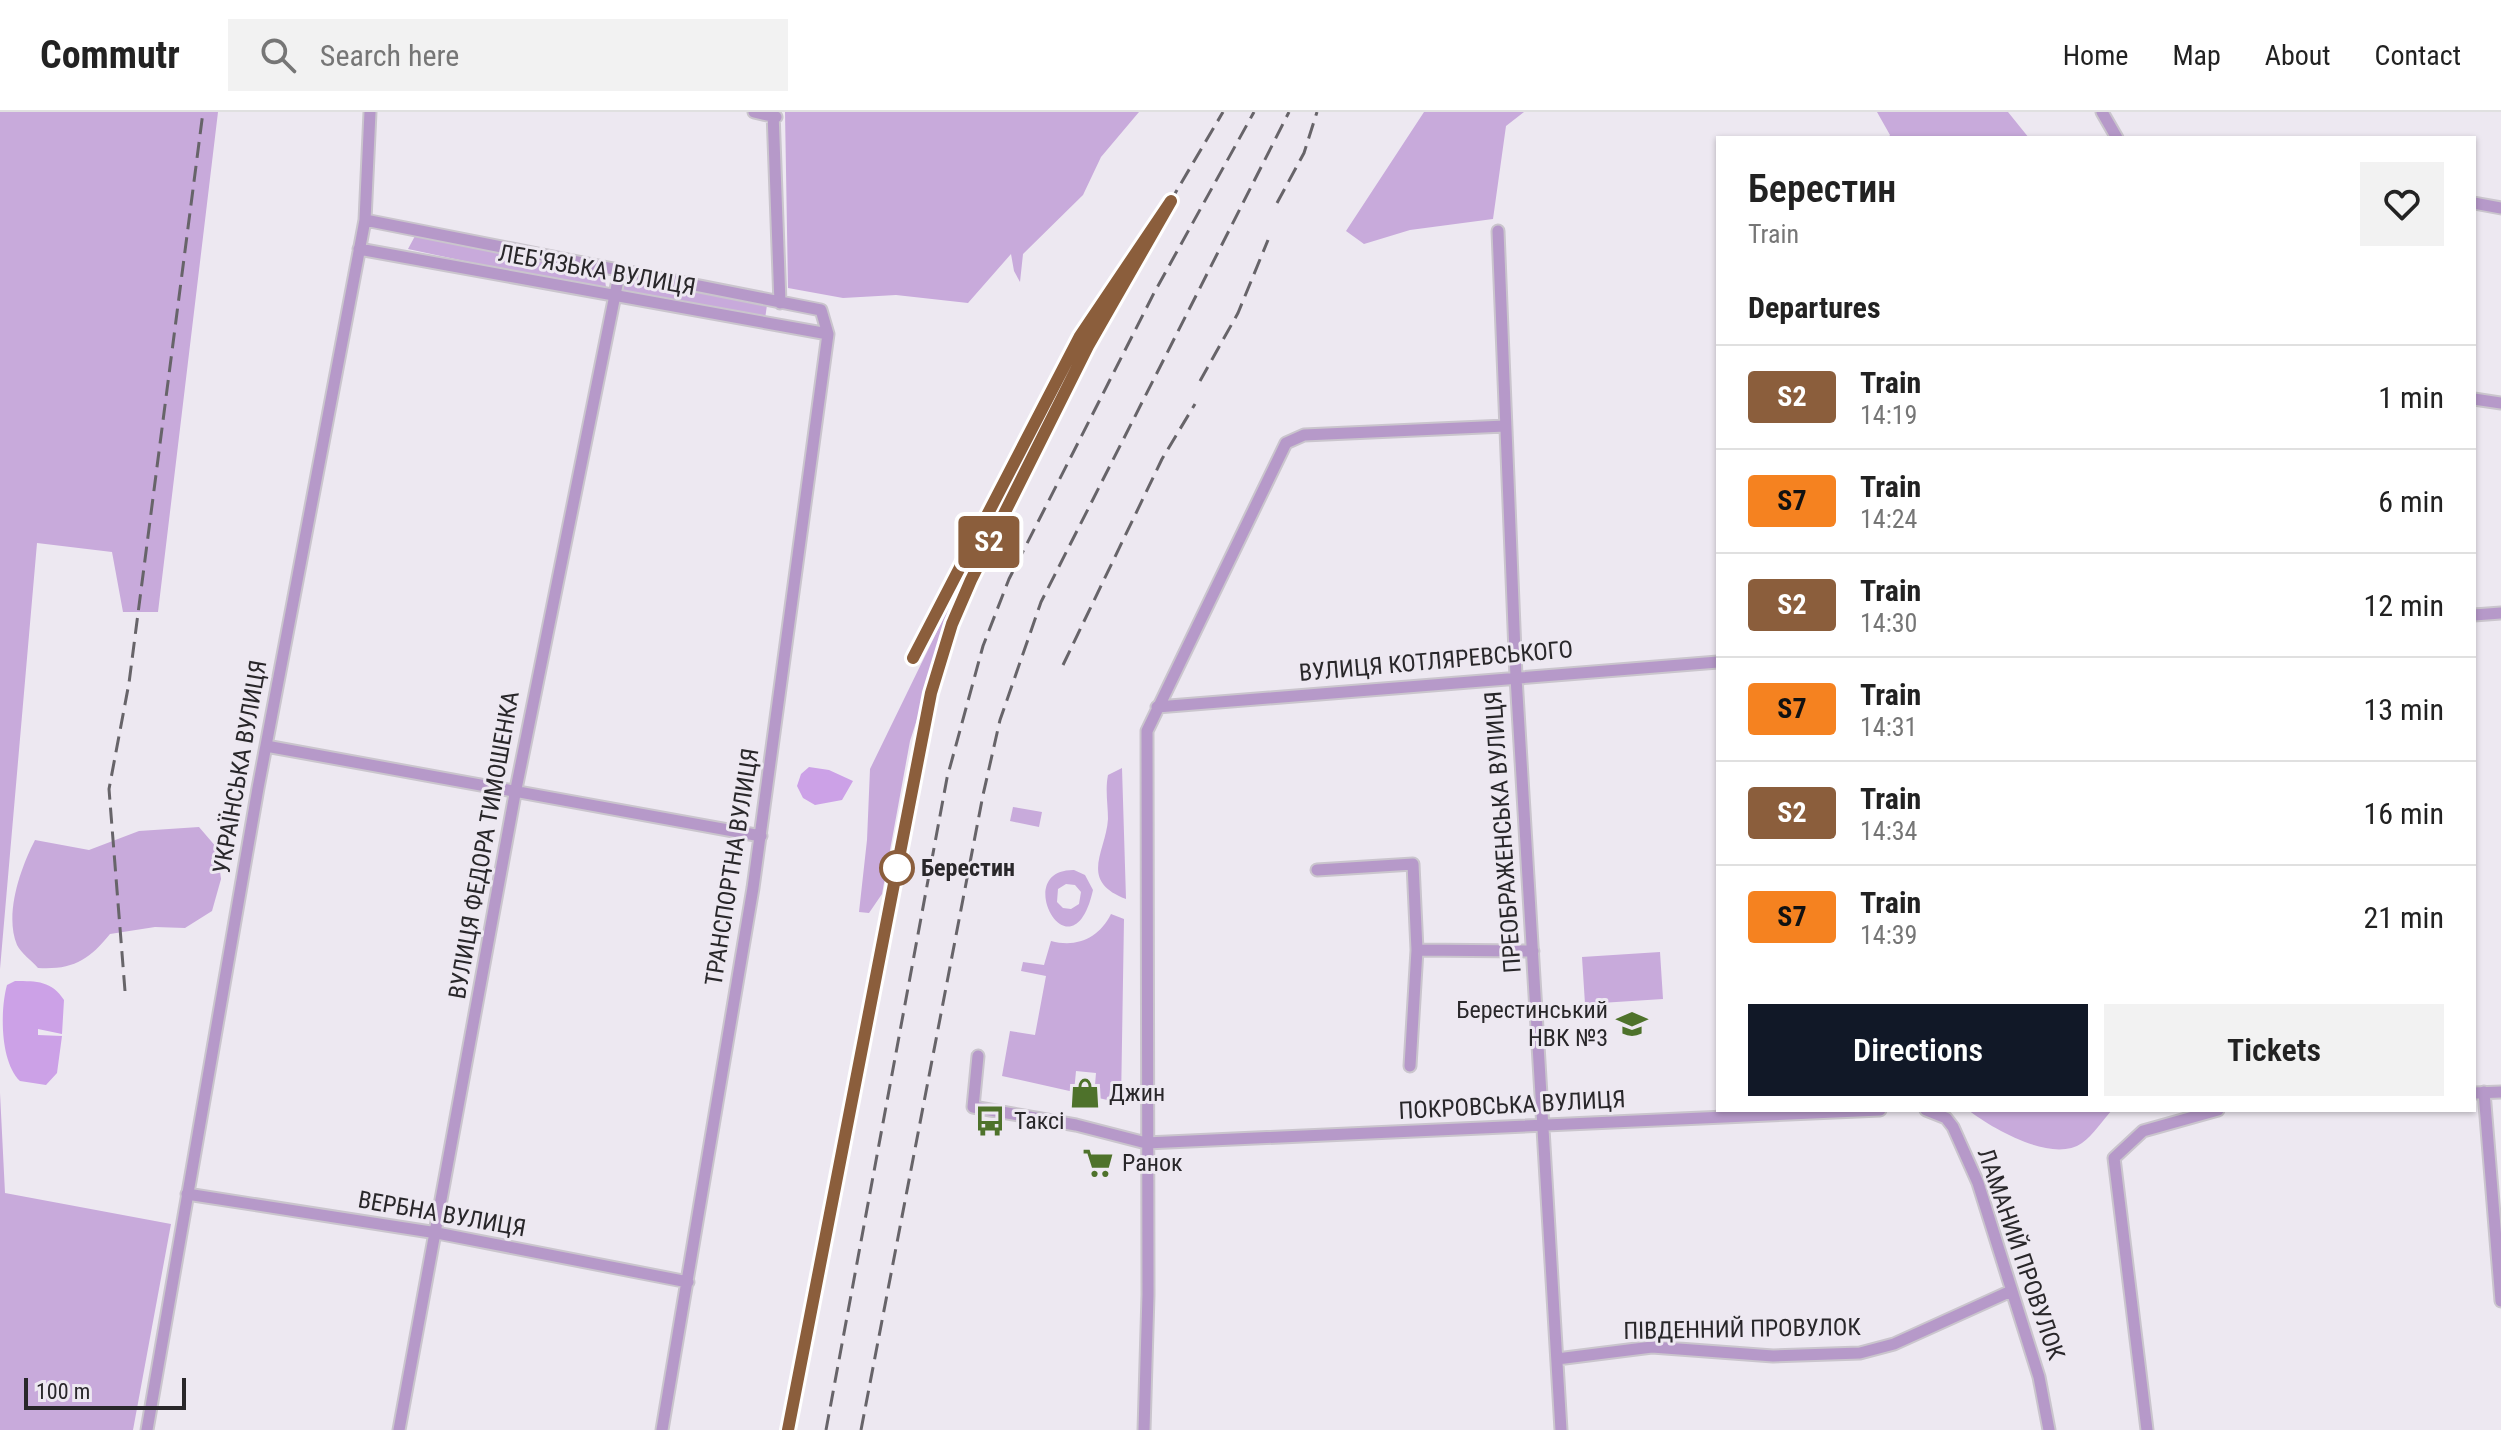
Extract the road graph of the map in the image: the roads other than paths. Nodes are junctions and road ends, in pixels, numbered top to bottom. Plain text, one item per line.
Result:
1 (370, 112) edge
2 (754, 112) edge
3 (2102, 112) edge
4 (774, 115) edge
5 (2116, 136) edge
6 (2476, 203) edge
7 (2501, 208) edge
8 (365, 220) junction
9 (1498, 231) dead end
10 (359, 249) junction
11 (620, 270) junction
12 (615, 297) junction
13 (780, 303) junction
14 (821, 310) joint
15 (828, 334) junction
16 (2476, 399) edge
17 (2501, 403) edge
18 (1505, 426) junction
19 (2501, 613) edge
20 (2476, 615) edge
21 (1716, 662) edge
22 (1516, 677) junction
23 (1157, 707) junction
24 (266, 746) junction
25 (515, 794) junction
26 (761, 836) junction
27 (1317, 870) dead end
28 (1417, 950) junction
29 (1533, 951) junction
30 (978, 1056) dead end
31 (1410, 1066) dead end
32 (2479, 1092) edge
33 (2501, 1092) edge
34 (1838, 1112) edge
35 (1932, 1112) edge
36 (2211, 1112) edge
37 (1544, 1126) junction
38 (1146, 1143) junction
39 (187, 1194) junction
40 (437, 1233) junction
41 (688, 1282) junction
42 (2011, 1291) junction
43 (2501, 1301) edge
44 (1557, 1359) junction
45 (147, 1430) edge
46 (399, 1430) edge
47 (662, 1430) edge
48 (1144, 1430) edge
49 (1561, 1430) edge
50 (2049, 1430) edge
51 (2147, 1430) edge

1 - 8 street, УКРАЇНСЬКА ВУЛИЦЯ
2 - 4 street
3 - 5 street
4 - 13 street
6 - 7 street
8 - 10 street, УКРАЇНСЬКА ВУЛИЦЯ
8 - 11 street, ЛЕБ'ЯЗЬКА ВУЛИЦЯ
9 - 18 street, ПРЕОБРАЖЕНСЬКА ВУЛИЦЯ
10 - 12 street, ЛЕБ'ЯЗЬКА ВУЛИЦЯ
10 - 24 street, УКРАЇНСЬКА ВУЛИЦЯ
11 - 12 street, ВУЛИЦЯ ФЕДОРА ТИМОШЕНКА
11 - 13 street, ЛЕБ'ЯЗЬКА ВУЛИЦЯ
12 - 15 street, ЛЕБ'ЯЗЬКА ВУЛИЦЯ
12 - 25 street, ВУЛИЦЯ ФЕДОРА ТИМОШЕНКА
13 - 14 street, ЛЕБ'ЯЗЬКА ВУЛИЦЯ
14 - 15 street, ТРАНСПОРТНА ВУЛИЦЯ
15 - 26 street, ТРАНСПОРТНА ВУЛИЦЯ
16 - 17 street
18 - 22 street, ПРЕОБРАЖЕНСЬКА ВУЛИЦЯ
18 - 23 street
19 - 20 street
21 - 22 street, ВУЛИЦЯ КОТЛЯРЕВСЬКОГО
22 - 23 street, ВУЛИЦЯ КОТЛЯРЕВСЬКОГО
22 - 29 street, ПРЕОБРАЖЕНСЬКА ВУЛИЦЯ
23 - 38 street
24 - 25 street
24 - 39 street, УКРАЇНСЬКА ВУЛИЦЯ
25 - 26 street
25 - 40 street, ВУЛИЦЯ ФЕДОРА ТИМОШЕНКА
26 - 41 street, ТРАНСПОРТНА ВУЛИЦЯ
27 - 28 street
28 - 29 street
28 - 31 street
29 - 37 street, ПРЕОБРАЖЕНСЬКА ВУЛИЦЯ
30 - 38 street, ПОКРОВСЬКА ВУЛИЦЯ
32 - 33 street
32 - 43 street
34 - 37 street, ПОКРОВСЬКА ВУЛИЦЯ
35 - 42 street, ЛАМАНИЙ ПРОВУЛОК
36 - 51 street
37 - 38 street, ПОКРОВСЬКА ВУЛИЦЯ
37 - 44 street, ПРЕОБРАЖЕНСЬКА ВУЛИЦЯ
38 - 48 street
39 - 40 street, ВЕРБНА ВУЛИЦЯ
39 - 45 street, УКРАЇНСЬКА ВУЛИЦЯ
40 - 41 street, ВЕРБНА ВУЛИЦЯ
40 - 46 street, ВУЛИЦЯ ФЕДОРА ТИМОШЕНКА
41 - 47 street, ТРАНСПОРТНА ВУЛИЦЯ
42 - 44 street, ПІВДЕННИЙ ПРОВУЛОК
42 - 50 street, ЛАМАНИЙ ПРОВУЛОК
44 - 49 street, ПРЕОБРАЖЕНСЬКА ВУЛИЦЯ

